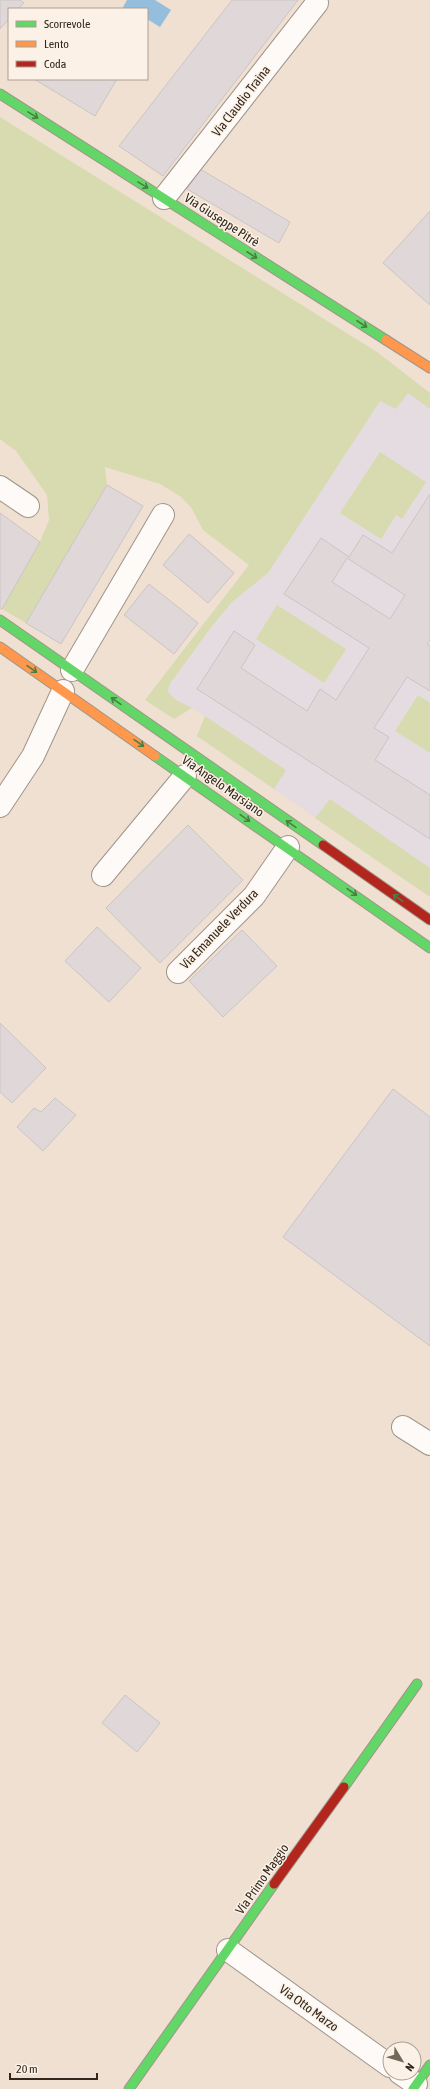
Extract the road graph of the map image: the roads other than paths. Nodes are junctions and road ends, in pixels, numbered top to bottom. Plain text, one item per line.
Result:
1 (317, 2) dead end
2 (0, 94) edge
3 (164, 198) junction
4 (430, 368) edge
5 (0, 487) edge
6 (28, 506) dead end
7 (163, 515) dead end
8 (0, 620) edge
9 (0, 647) edge
10 (72, 670) junction
11 (64, 691) junction
12 (185, 776) junction
13 (0, 806) edge
14 (288, 847) junction
15 (103, 875) dead end
16 (430, 920) edge
17 (430, 948) edge
18 (178, 972) dead end
19 (403, 1426) dead end
20 (430, 1444) edge
21 (417, 1684) dead end
22 (228, 1950) junction
23 (382, 2060) edge
24 (430, 2066) edge
25 (410, 2082) edge
26 (129, 2089) edge

1 - 3 street, Via Claudio Traina
2 -> 3 street, Via Giuseppe Pitrè
3 -> 4 street, Via Giuseppe Pitrè
5 - 6 street
7 - 10 street
8 - 10 street, Via Angelo Marsiano
9 -> 11 street, Via Angelo Marsiano
16 -> 10 street, Via Angelo Marsiano
11 -> 12 street, Via Angelo Marsiano
11 - 13 street
12 -> 14 street, Via Angelo Marsiano
12 - 15 street
14 -> 17 street, Via Angelo Marsiano
14 - 18 street, Via Emanuele Verdura
19 - 20 street
21 - 22 street, Via Primo Maggio
22 - 23 street, Via Otto Marzo
22 - 26 street, Via Primo Maggio
24 - 25 street

